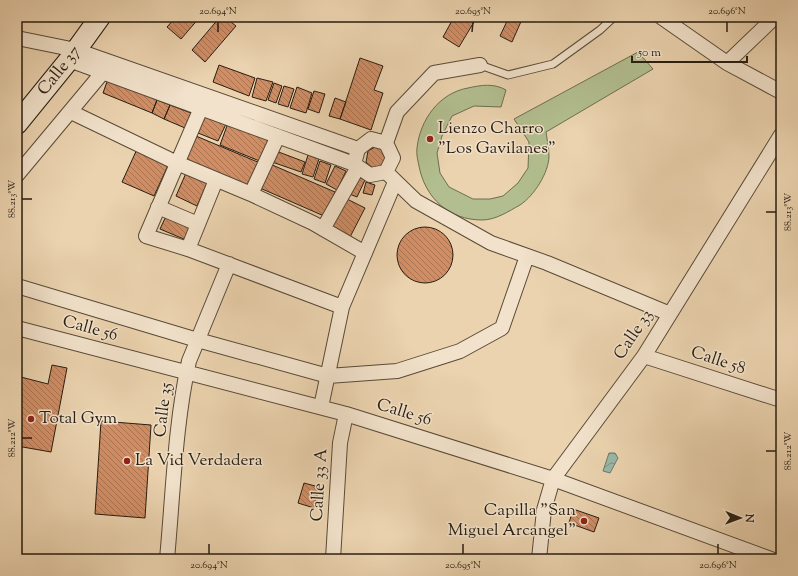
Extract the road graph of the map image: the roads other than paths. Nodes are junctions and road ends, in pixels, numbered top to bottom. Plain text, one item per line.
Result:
1 (100, 17) edge
2 (614, 17) edge
3 (661, 17) edge
4 (774, 17) edge
5 (17, 38) edge
6 (73, 55) junction
7 (727, 63) junction
8 (480, 65) joint
9 (103, 72) junction
10 (781, 92) edge
11 (201, 108) junction
12 (71, 112) junction
13 (17, 124) edge
14 (278, 136) junction
15 (781, 136) edge
16 (386, 143) junction
17 (358, 149) junction
18 (177, 164) junction
19 (356, 165) junction
20 (17, 175) edge
21 (390, 177) junction
22 (216, 180) junction
23 (251, 194) junction
24 (158, 207) junction
25 (198, 224) junction
26 (323, 229) junction
27 (188, 249) junction
28 (365, 253) junction
29 (528, 256) junction
30 (228, 264) junction
31 (17, 286) edge
32 (342, 307) junction
33 (670, 314) junction
34 (17, 328) edge
35 (198, 340) junction
36 (644, 356) junction
37 (188, 367) junction
38 (328, 376) junction
39 (781, 400) edge
40 (321, 407) junction
41 (346, 414) junction
42 (553, 479) junction
43 (167, 559) edge
44 (333, 559) edge
45 (539, 559) edge
46 (771, 559) edge

1 - 6 street, Calle 37
2 - 8 lane
3 - 7 street
4 - 7 street
5 - 6 street
6 - 9 street
6 - 13 street, Calle 37
6 - 17 street
7 - 10 street
8 - 16 street
9 - 11 street
9 - 12 street
11 - 14 street
11 - 18 street
12 - 18 street
12 - 20 street
14 - 19 street
14 - 23 street
15 - 33 street, Calle 33
16 - 17 street
16 - 21 street
17 - 19 street
18 - 22 street
18 - 24 street
19 - 21 street
19 - 26 street
21 - 28 street
21 - 29 street
22 - 23 street
22 - 25 street
23 - 26 street
24 - 25 street
24 - 27 street
25 - 27 street
26 - 28 street
27 - 30 street
28 - 32 street
29 - 33 street
29 - 38 street
30 - 32 street
30 - 35 street, Calle 35
31 - 35 street
32 - 38 street
33 - 36 street, Calle 33
34 - 37 street, Calle 56
35 - 37 street, Calle 35
35 - 38 street
36 - 39 street, Calle 58
36 - 42 street, Calle 33
37 - 40 street, Calle 56
37 - 43 street, Calle 35
38 - 40 street
40 - 41 street, Calle 56
41 - 42 street, Calle 56
41 - 44 street, Calle 33 A
42 - 45 street, Calle 33
42 - 46 street, Calle 56

